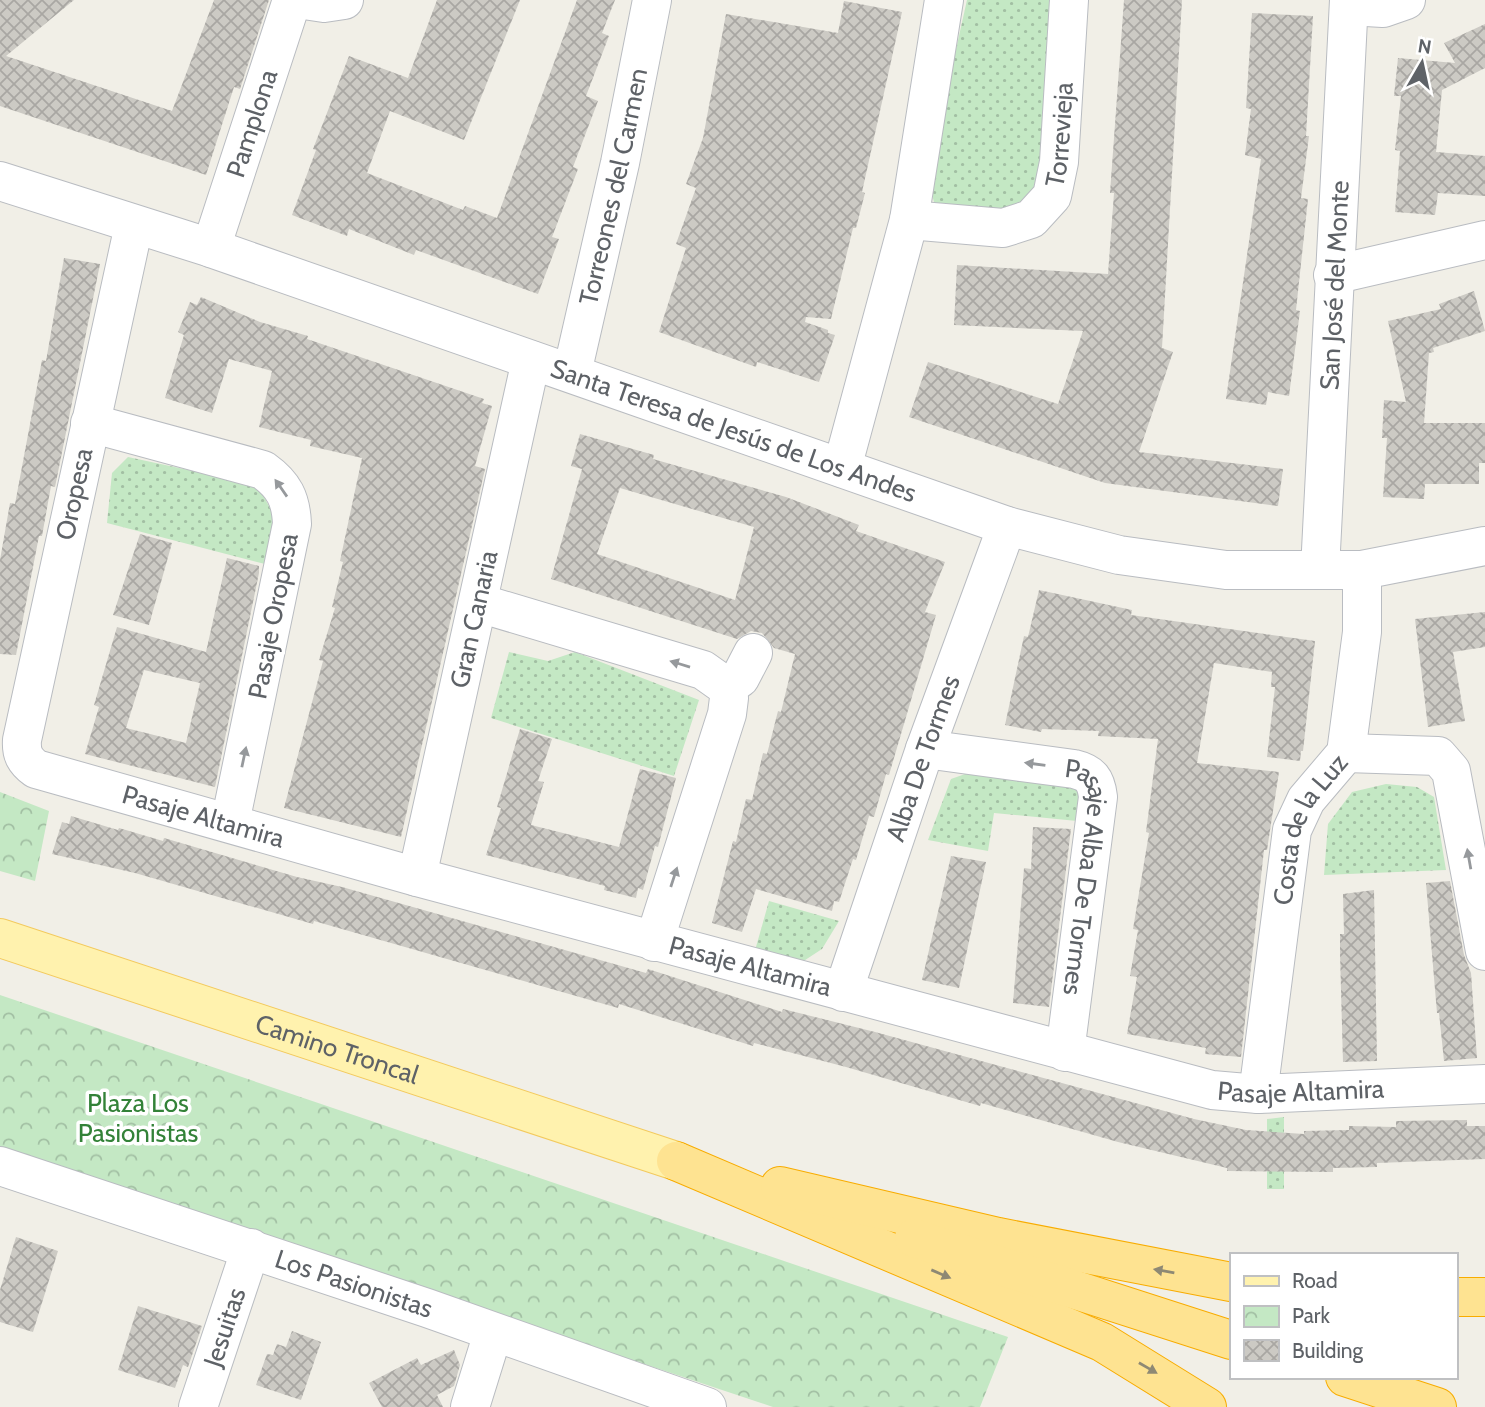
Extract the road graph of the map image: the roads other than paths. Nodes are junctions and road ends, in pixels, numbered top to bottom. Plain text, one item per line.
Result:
1 (292, 0) edge
2 (303, 0) edge
3 (344, 0) edge
4 (652, 0) edge
5 (944, 0) edge
6 (1069, 0) edge
7 (1406, 0) edge
8 (1349, 3) edge
9 (0, 181) edge
10 (909, 220) junction
11 (134, 225) junction
12 (1485, 240) edge
13 (211, 248) junction
14 (1333, 275) junction
15 (531, 360) junction
16 (572, 373) junction
17 (90, 423) junction
18 (842, 468) junction
19 (1007, 526) junction
20 (1485, 546) edge
21 (1320, 570) junction
22 (1362, 570) junction
23 (479, 603) junction
24 (753, 653) dead end
25 (727, 687) junction
26 (925, 749) junction
27 (1346, 753) junction
28 (27, 762) joint
29 (230, 824) junction
30 (417, 877) junction
31 (0, 937) edge
32 (654, 942) junction
33 (1485, 951) edge
34 (843, 992) junction
35 (1065, 1052) junction
36 (1485, 1084) edge
37 (1258, 1094) junction
38 (676, 1161) junction
39 (0, 1166) edge
40 (251, 1248) junction
41 (1230, 1282) edge
42 (1457, 1297) edge
43 (1485, 1297) edge
44 (493, 1333) junction
45 (1230, 1340) edge
46 (1351, 1379) edge
47 (198, 1407) edge
48 (470, 1407) edge
49 (707, 1407) edge
50 (1208, 1407) edge
51 (1437, 1407) edge

1 - 13 street, Pamplona
2 - 3 street
4 - 16 street, Torreones del Carmen
5 - 10 street
6 - 10 street, Torrevieja
7 - 8 street
8 - 14 street, San José del Monte
9 - 11 street, Santa Teresa de Jesús de Los Andes
10 - 18 street
11 - 13 street, Santa Teresa de Jesús de Los Andes
11 - 17 street, Oropesa
12 - 14 street
13 - 15 street, Santa Teresa de Jesús de Los Andes
14 - 21 street, San José del Monte
15 - 16 street, Santa Teresa de Jesús de Los Andes
15 - 23 street, Gran Canaria
16 - 18 street, Santa Teresa de Jesús de Los Andes
17 - 28 street, Oropesa
29 -> 17 street, Pasaje Oropesa
18 - 19 street, Santa Teresa de Jesús de Los Andes
19 - 21 street, Santa Teresa de Jesús de Los Andes
19 - 26 street, Alba De Tormes
20 - 22 street, Santa Teresa de Jesús de Los Andes
21 - 22 street, Santa Teresa de Jesús de Los Andes
22 - 27 street, Costa de la Luz
25 -> 23 street
23 - 30 street, Gran Canaria
24 - 25 street
32 -> 25 street
26 - 34 street, Alba De Tormes
35 -> 26 street, Pasaje Alba De Tormes
33 -> 27 street
27 - 37 street, Costa de la Luz
28 - 29 street, Pasaje Altamira
29 - 30 street, Pasaje Altamira
30 - 32 street, Pasaje Altamira
31 - 38 main road, Camino Troncal
32 - 34 street, Pasaje Altamira
34 - 35 street, Pasaje Altamira
35 - 37 street, Pasaje Altamira
36 - 37 street, Pasaje Altamira
41 -> 38 highway
38 - 45 highway
38 -> 50 highway
39 - 40 street, Los Pasionistas
40 - 44 street, Los Pasionistas
40 - 47 street, Jesuitas
42 - 43 highway
44 - 48 street
44 - 49 street, Los Pasionistas
46 - 51 highway

